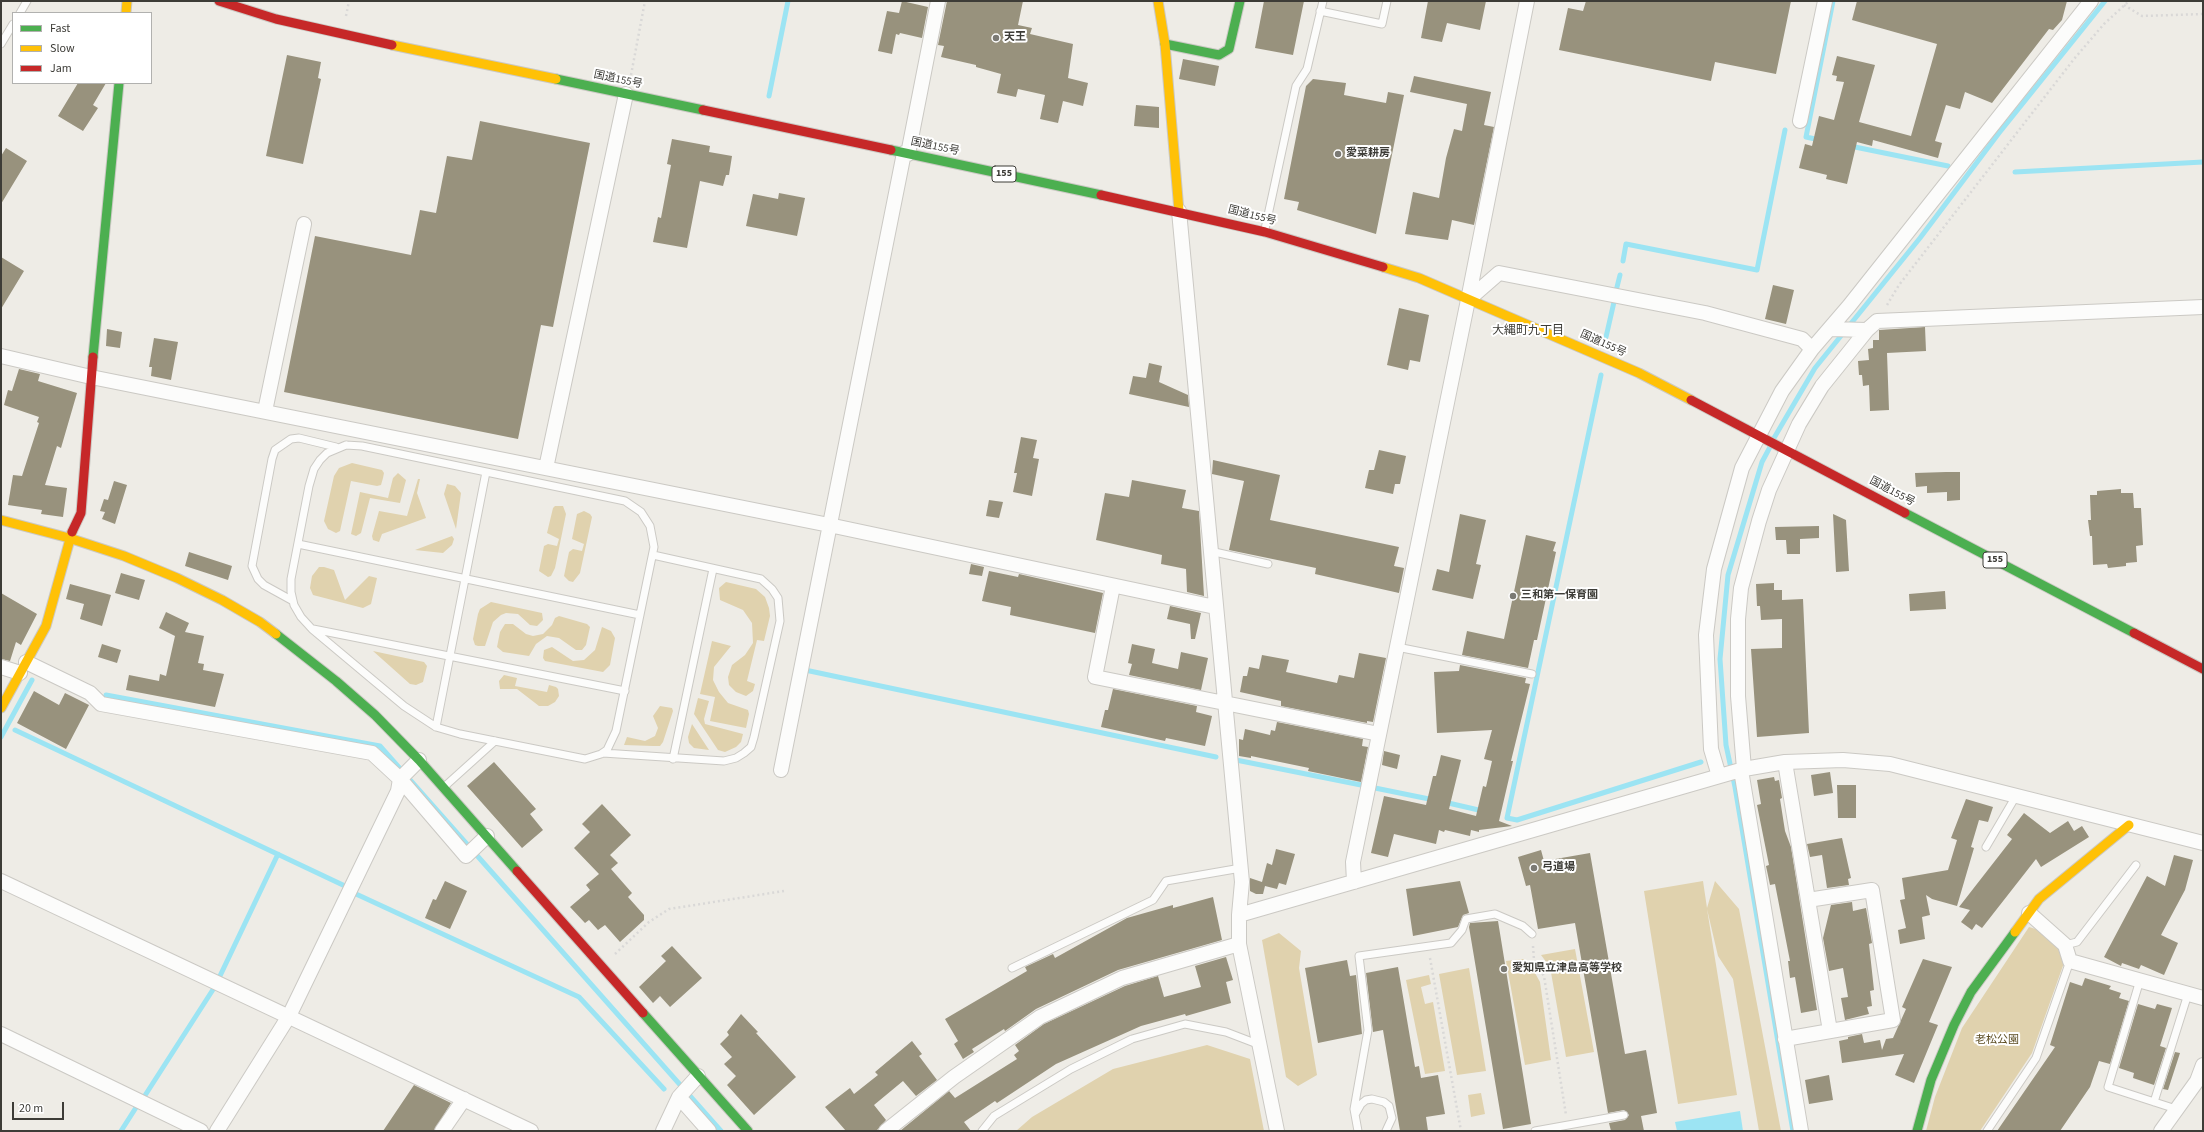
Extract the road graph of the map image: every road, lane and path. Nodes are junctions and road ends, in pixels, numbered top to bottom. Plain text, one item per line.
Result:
1 (27, 1) edge
2 (127, 1) edge
3 (219, 1) edge
4 (645, 1) edge
5 (938, 1) edge
6 (1158, 1) edge
7 (1240, 1) edge
8 (1323, 1) edge
9 (1387, 1) edge
10 (1527, 1) edge
11 (1825, 1) edge
12 (2091, 1) edge
13 (2129, 1) edge
14 (2124, 5) junction
15 (1320, 11) junction
16 (21, 12) edge
17 (126, 12) edge
18 (2203, 14) edge
19 (12, 26) edge
20 (1, 44) edge
21 (1165, 44) junction
22 (119, 84) edge
23 (627, 94) junction
24 (1800, 121) dead end
25 (906, 153) junction
26 (1179, 211) junction
27 (304, 224) dead end
28 (1265, 232) junction
29 (1468, 300) junction
30 (2203, 307) edge
31 (1867, 327) junction
32 (1836, 329) junction
33 (1812, 349) junction
34 (1, 356) edge
35 (91, 377) junction
36 (265, 411) junction
37 (1760, 435) junction
38 (336, 447) junction
39 (1786, 450) junction
40 (546, 468) junction
41 (486, 472) junction
42 (1, 520) edge
43 (830, 525) junction
44 (69, 538) junction
45 (298, 544) junction
46 (1210, 551) junction
47 (653, 555) junction
48 (1268, 564) dead end
49 (713, 568) junction
50 (465, 579) junction
51 (1113, 586) junction
52 (293, 601) junction
53 (1215, 607) junction
54 (640, 615) junction
55 (312, 629) junction
56 (1397, 647) junction
57 (450, 656) junction
58 (1, 667) edge
59 (23, 668) junction
60 (2203, 669) edge
61 (1532, 674) dead end
62 (625, 691) junction
63 (1224, 703) junction
64 (1, 708) edge
65 (436, 727) junction
66 (1379, 734) junction
67 (495, 741) junction
68 (603, 753) junction
69 (673, 759) junction
70 (419, 760) junction
71 (1786, 762) junction
72 (780, 770) dead end
73 (1742, 770) junction
74 (403, 775) junction
75 (1722, 776) junction
76 (444, 788) junction
77 (2016, 796) junction
78 (2128, 825) junction
79 (487, 836) junction
80 (2203, 843) edge
81 (1986, 847) dead end
82 (2136, 865) dead end
83 (1241, 868) junction
84 (1, 881) edge
85 (1354, 882) junction
86 (784, 891) dead end
87 (1808, 900) junction
88 (2029, 913) junction
89 (1239, 915) junction
90 (1532, 934) joint
91 (1239, 944) junction
92 (2065, 945) junction
93 (1427, 946) junction
94 (2070, 961) junction
95 (602, 966) junction
96 (1012, 968) dead end
97 (2140, 980) junction
98 (2188, 994) junction
99 (2203, 998) edge
100 (289, 1016) junction
101 (1830, 1031) junction
102 (1, 1034) edge
103 (1785, 1039) junction
104 (1260, 1045) junction
105 (2203, 1065) edge
106 (687, 1088) junction
107 (464, 1099) junction
108 (2154, 1102) junction
109 (2176, 1110) junction
110 (1624, 1115) dead end
111 (1356, 1121) junction
112 (1567, 1125) junction
113 (201, 1131) edge
114 (217, 1131) edge
115 (442, 1131) edge
116 (531, 1131) edge
117 (662, 1131) edge
118 (709, 1131) edge
119 (748, 1131) edge
120 (886, 1131) edge
121 (982, 1131) edge
122 (1277, 1131) edge
123 (1358, 1131) edge
124 (1362, 1131) edge
125 (1386, 1131) edge
126 (1461, 1131) edge
127 (1535, 1131) edge
128 (1801, 1131) edge
129 (1917, 1131) edge
130 (1987, 1131) edge
131 (2161, 1131) edge

1 - 16 lane
2 - 17 main road
3 - 23 main road, 国道155号 / 155
4 - 23 path
5 - 25 street
6 - 21 main road
7 - 21 main road
8 - 15 lane
9 - 15 lane
10 - 29 street
11 - 24 street
12 - 32 street
13 - 14 path
14 - 18 path
14 - 31 path
15 - 28 lane
19 - 20 lane
21 - 26 main road
22 - 35 main road
23 - 25 main road, 国道155号 / 155
23 - 40 street
25 - 26 main road, 国道155号 / 155
25 - 43 street
26 - 28 main road, 国道155号 / 155
26 - 46 street
27 - 36 street
28 - 29 main road, 国道155号 / 155
29 - 33 street
29 - 37 main road, 国道155号 / 155
29 - 56 street
30 - 31 street
31 - 32 street
31 - 39 street
32 - 33 street
33 - 37 street
34 - 35 street
35 - 36 street
35 - 44 main road
36 - 40 street
37 - 39 main road, 国道155号 / 155
37 - 75 street
38 - 41 lane
38 - 45 lane
38 - 52 lane
39 - 60 main road, 国道155号 / 155
39 - 73 street
40 - 43 street
41 - 47 lane
41 - 50 lane
42 - 44 main road
43 - 51 street
43 - 72 street
44 - 59 main road
44 - 70 main road
45 - 50 lane
45 - 52 lane
46 - 48 lane
46 - 53 street
47 - 49 lane
47 - 54 lane
49 - 69 lane
49 - 69 lane
50 - 54 lane
50 - 57 lane
51 - 53 street
51 - 63 street
52 - 55 lane
53 - 63 street
54 - 62 lane
55 - 57 lane
55 - 65 lane
56 - 61 lane
56 - 66 street
57 - 62 lane
57 - 65 lane
58 - 59 street
59 - 64 main road
59 - 74 street
62 - 68 lane
63 - 66 street
63 - 83 street
65 - 67 lane
66 - 85 street
67 - 68 lane
67 - 76 lane
68 - 69 lane
70 - 74 street
70 - 76 main road
71 - 73 street
71 - 77 street
71 - 87 street
73 - 75 street
73 - 103 street
74 - 79 street
74 - 100 street
75 - 85 street
76 - 79 main road
77 - 78 street
77 - 81 lane
78 - 80 street
78 - 88 main road
79 - 95 main road
82 - 92 lane
83 - 89 street
83 - 96 lane
84 - 100 street
85 - 89 street
86 - 95 path
87 - 101 street
87 - 101 street
88 - 92 street
88 - 129 main road
89 - 91 street
90 - 93 lane
90 - 112 path
91 - 104 street
91 - 120 street
92 - 94 street
93 - 111 lane
93 - 126 path
94 - 97 street
94 - 130 lane
95 - 106 main road
97 - 98 street
97 - 108 lane
98 - 99 street
98 - 108 lane
100 - 107 street
100 - 114 street
101 - 103 street
102 - 113 street
103 - 128 street
104 - 121 lane
104 - 122 street
105 - 109 street
106 - 117 street
106 - 118 street
106 - 119 main road
107 - 115 street
107 - 116 street
108 - 109 lane
109 - 131 street
110 - 112 lane
111 - 123 lane
111 - 124 lane
111 - 125 lane
112 - 127 lane

